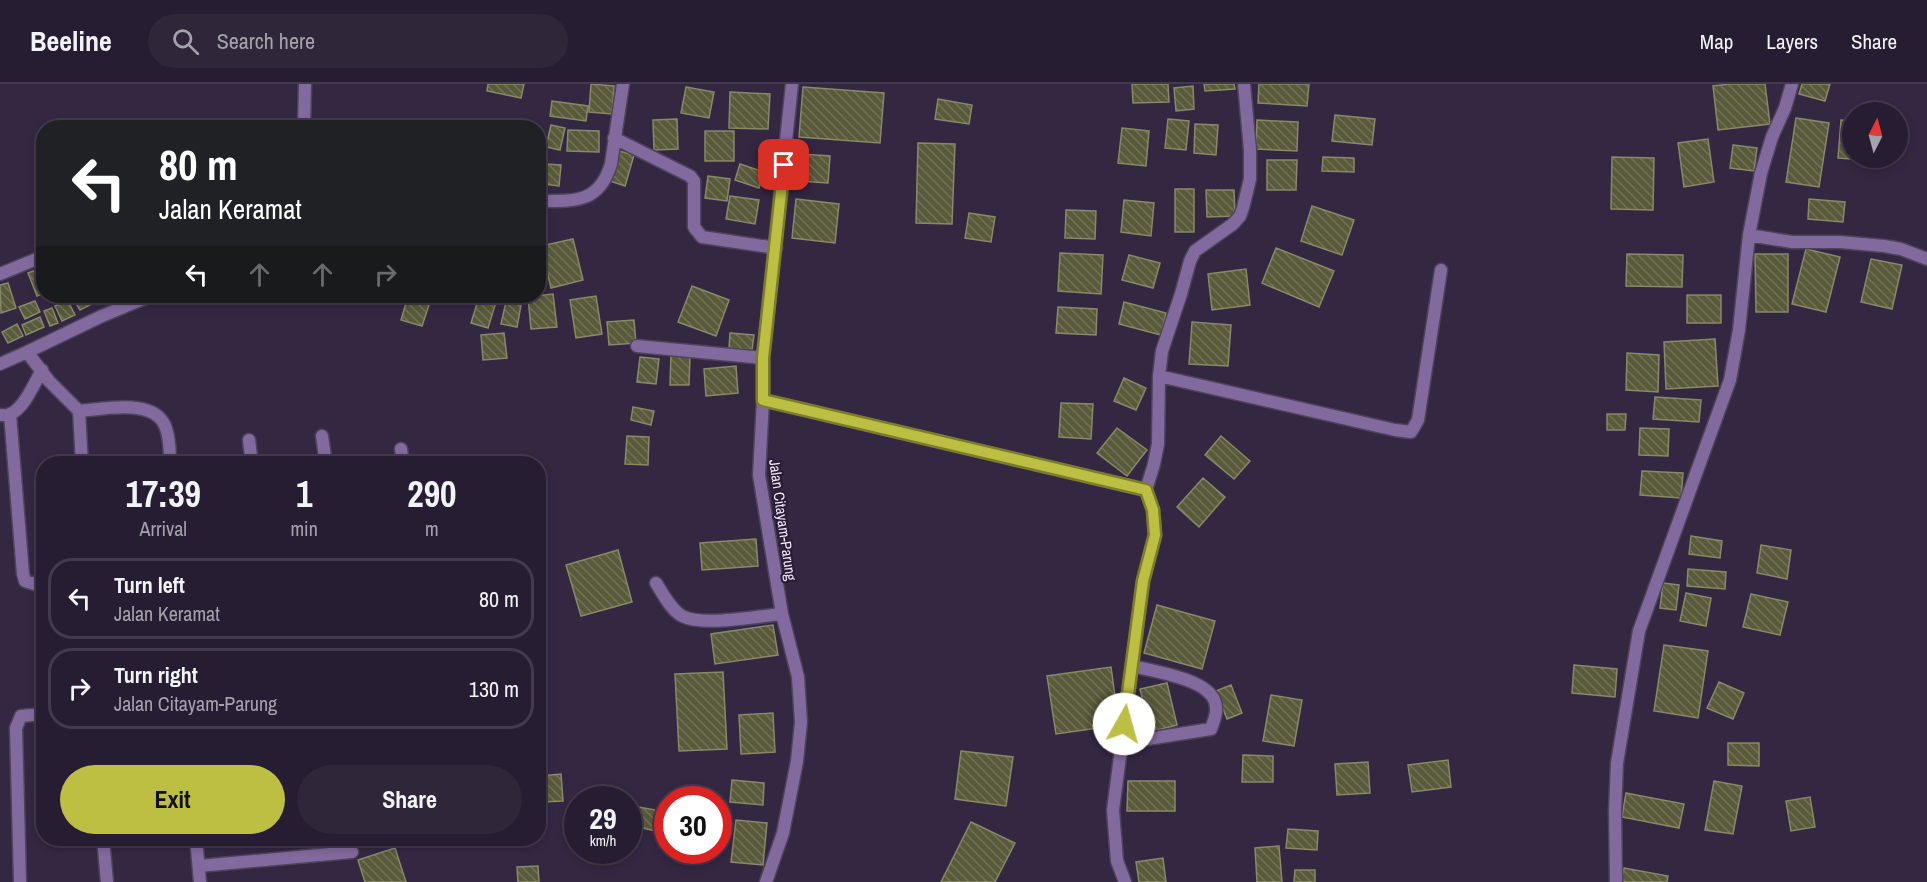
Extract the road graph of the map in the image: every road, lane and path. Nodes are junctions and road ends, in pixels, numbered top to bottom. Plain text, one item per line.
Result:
1 (305, 84) edge
2 (622, 84) edge
3 (792, 84) edge
4 (1244, 84) edge
5 (1792, 84) edge
6 (304, 120) edge
7 (614, 138) junction
8 (546, 201) edge
9 (1749, 235) junction
10 (776, 248) junction
11 (36, 259) edge
12 (1927, 259) edge
13 (1441, 270) dead end
14 (0, 274) edge
15 (133, 303) edge
16 (638, 346) dead end
17 (27, 352) junction
18 (763, 358) junction
19 (0, 364) edge
20 (46, 375) junction
21 (1159, 376) junction
22 (763, 400) junction
23 (79, 411) junction
24 (5, 415) edge
25 (322, 436) dead end
26 (249, 441) dead end
27 (401, 449) dead end
28 (82, 456) edge
29 (170, 456) edge
30 (251, 456) edge
31 (325, 456) edge
32 (402, 456) edge
33 (1146, 490) junction
34 (656, 583) dead end
35 (36, 584) edge
36 (782, 614) junction
37 (1132, 666) junction
38 (36, 715) edge
39 (1122, 743) junction
40 (104, 846) edge
41 (197, 846) edge
42 (352, 852) dead end
43 (199, 866) junction
44 (20, 882) edge
45 (107, 882) edge
46 (200, 882) edge
47 (766, 882) edge
48 (1125, 882) edge
49 (1616, 882) edge

1 - 6 street
2 - 7 street
3 - 10 street, Jalan Citayam-Parung
4 - 21 street
5 - 9 street
7 - 8 street
7 - 10 street
9 - 12 street
9 - 49 street
10 - 18 street, Jalan Citayam-Parung
11 - 14 street
13 - 21 street
15 - 17 street
16 - 18 street
17 - 19 street
17 - 20 street
18 - 22 street, Jalan Citayam-Parung
20 - 23 street
20 - 24 street
21 - 33 street
22 - 33 street
22 - 36 street, Jalan Citayam-Parung
23 - 28 street
23 - 29 street
24 - 35 street
25 - 31 street
26 - 30 street
27 - 32 street
33 - 37 street
34 - 36 street
36 - 47 street, Jalan Citayam-Parung
37 - 39 street
37 - 39 street
38 - 44 street
39 - 48 street
40 - 45 street
41 - 43 street
42 - 43 street
43 - 46 street

